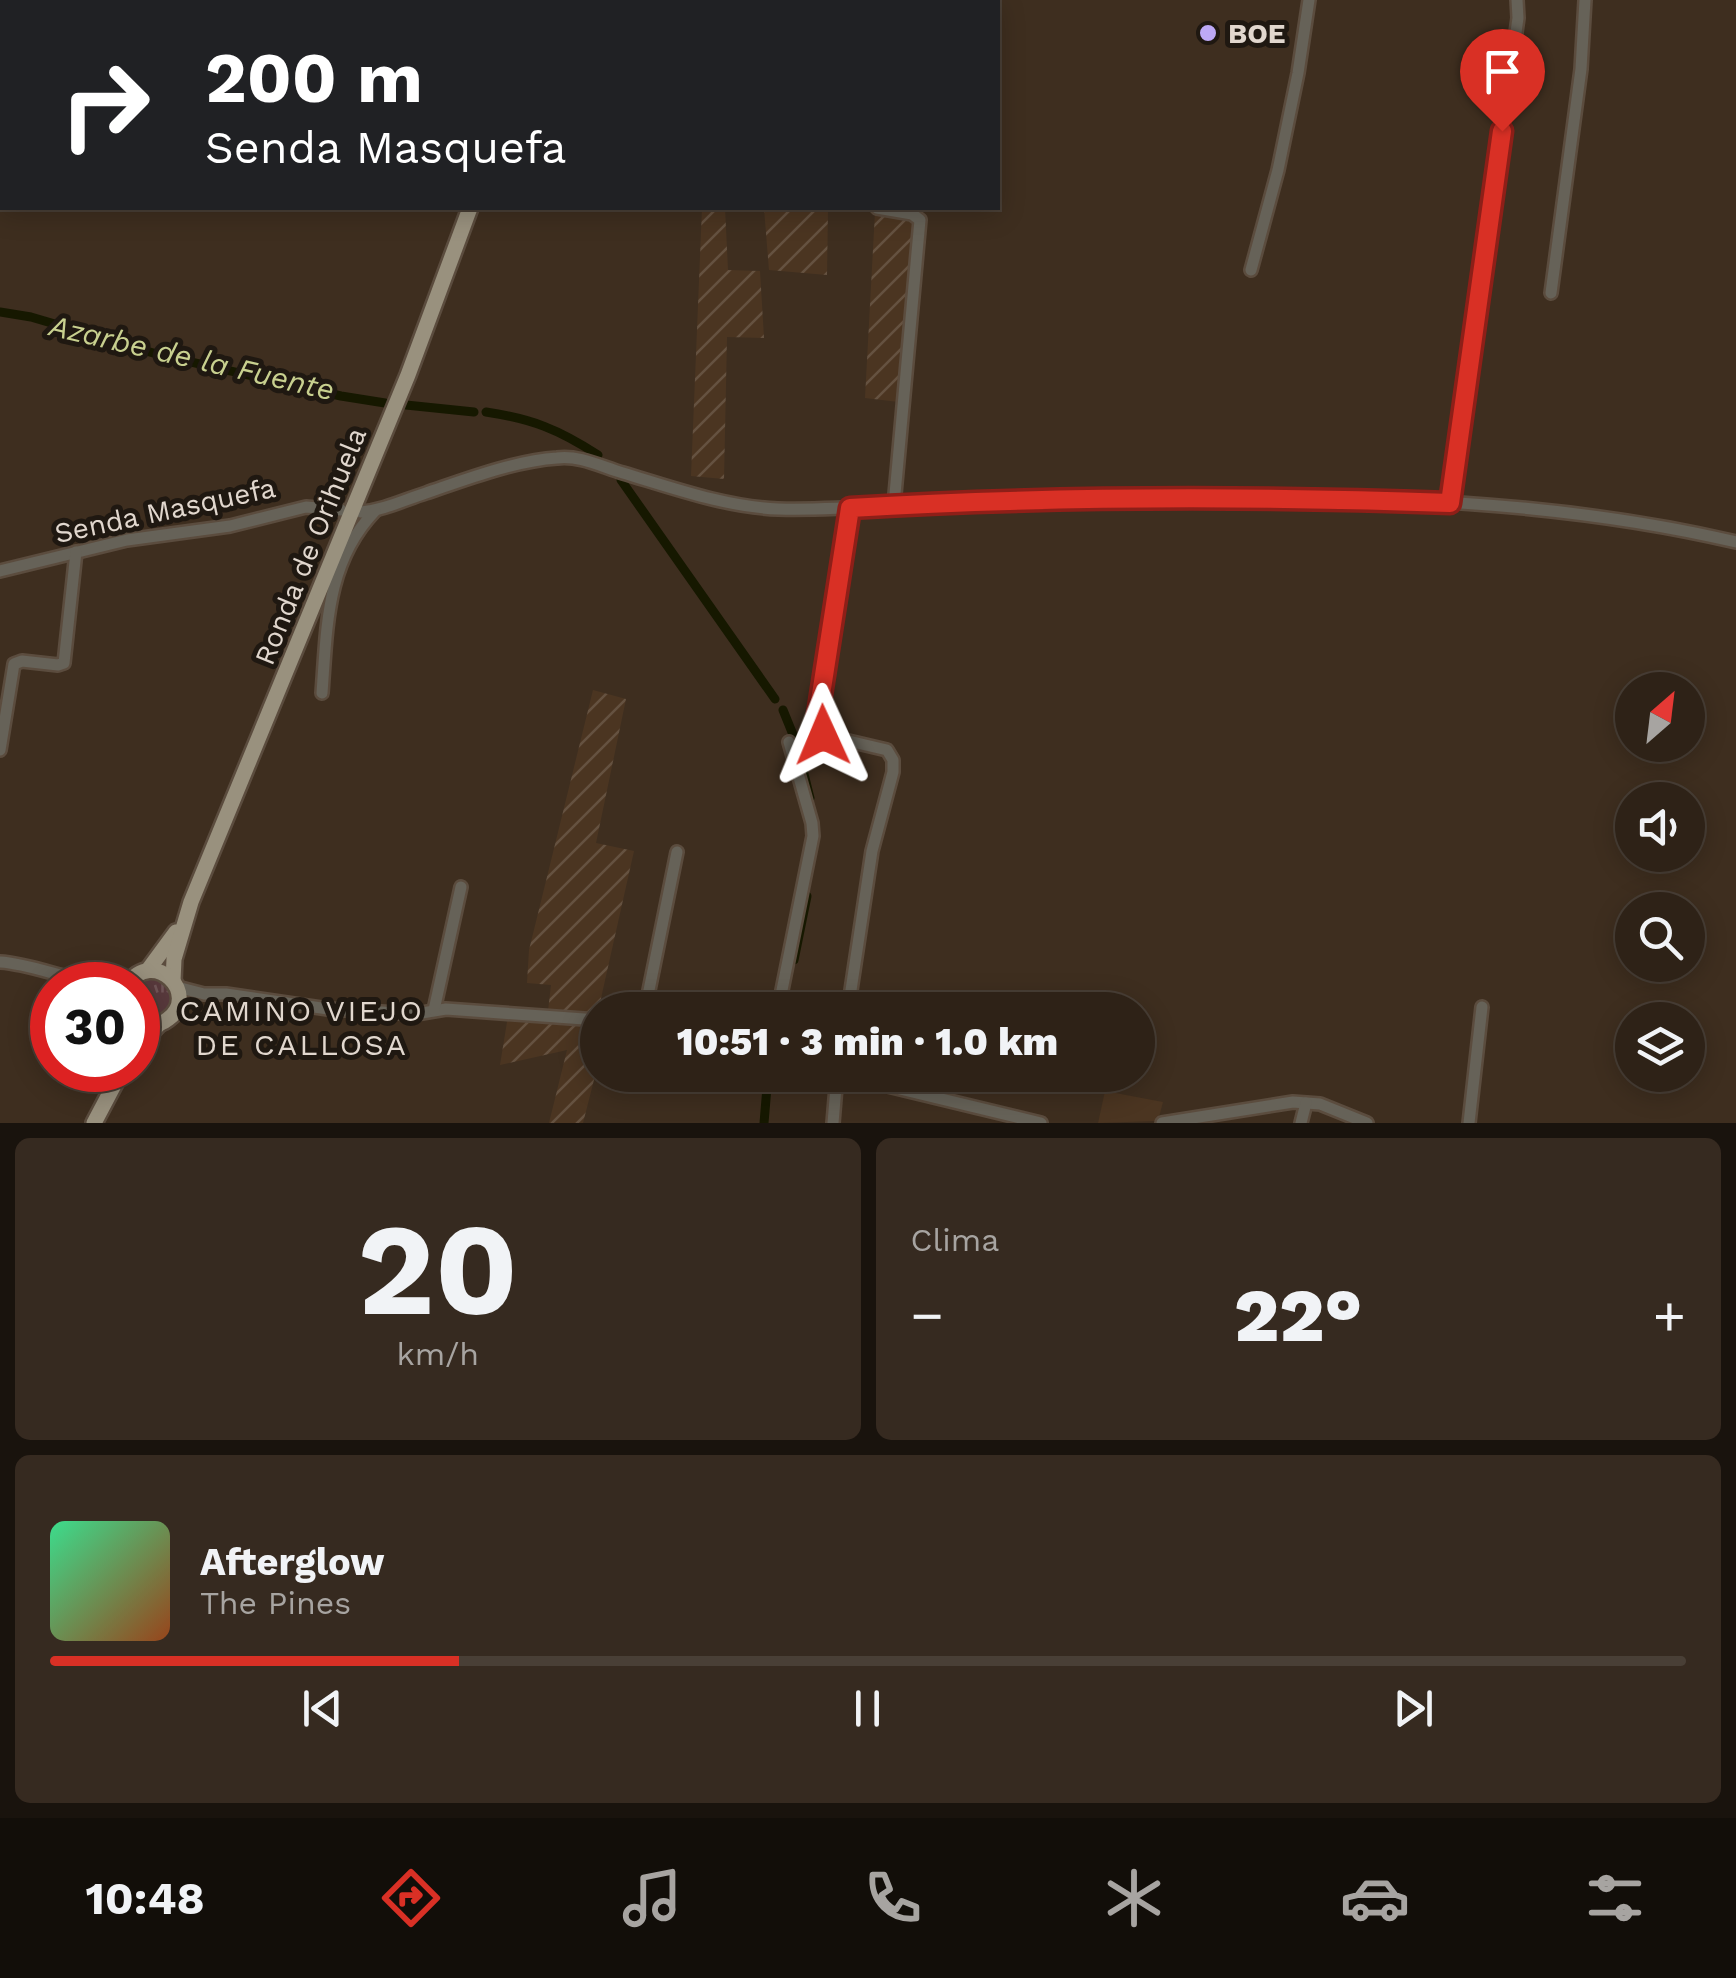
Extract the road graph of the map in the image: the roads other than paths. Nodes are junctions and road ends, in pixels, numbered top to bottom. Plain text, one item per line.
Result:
1 (1309, 0) edge
2 (1517, 0) edge
3 (1585, 0) edge
4 (469, 210) edge
5 (889, 210) edge
6 (1251, 270) dead end
7 (1551, 293) dead end
8 (1450, 503) junction
9 (894, 505) junction
10 (850, 508) junction
11 (342, 510) dead end
12 (376, 511) junction
13 (361, 512) dead end
14 (1736, 542) edge
15 (76, 552) junction
16 (0, 571) edge
17 (322, 693) dead end
18 (789, 742) dead end
19 (0, 750) edge
20 (676, 852) dead end
21 (461, 887) dead end
22 (191, 902) junction
23 (0, 962) edge
24 (155, 962) edge
25 (30, 965) edge
26 (160, 972) edge
27 (175, 984) junction
28 (649, 992) edge
29 (782, 992) edge
30 (851, 992) edge
31 (204, 994) junction
32 (178, 1006) junction
33 (1482, 1007) dead end
34 (434, 1010) junction
35 (580, 1019) edge
36 (160, 1024) edge
37 (110, 1092) edge
38 (838, 1092) edge
39 (913, 1092) edge
40 (1306, 1102) junction
41 (974, 1106) junction
42 (94, 1123) edge
43 (833, 1123) edge
44 (974, 1123) edge
45 (1041, 1123) edge
46 (1162, 1123) edge
47 (1301, 1123) edge
48 (1367, 1123) edge
49 (1469, 1123) edge

1 - 6 street
2 - 8 street
3 - 7 street
4 - 22 main road, Ronda de Orihuela
5 - 9 street
8 - 9 street
8 - 14 street
9 - 10 street
10 - 12 street
10 - 30 street
11 - 15 street, Senda Masquefa
12 - 13 street
12 - 17 street
15 - 16 street, Senda Masquefa
15 - 19 street
18 - 29 street
20 - 28 street
21 - 34 street
22 - 24 main road, Ronda de Orihuela
22 - 27 main road, Ronda de Orihuela
23 - 25 street
26 - 27 main road
27 - 31 street
27 - 32 main road, Ronda de Orihuela
31 - 32 street
31 - 34 street
32 - 36 main road
33 - 49 street
34 - 35 street
37 - 42 main road
38 - 43 street
39 - 41 street
40 - 46 street
40 - 47 street
40 - 48 street
41 - 44 street
41 - 45 street

